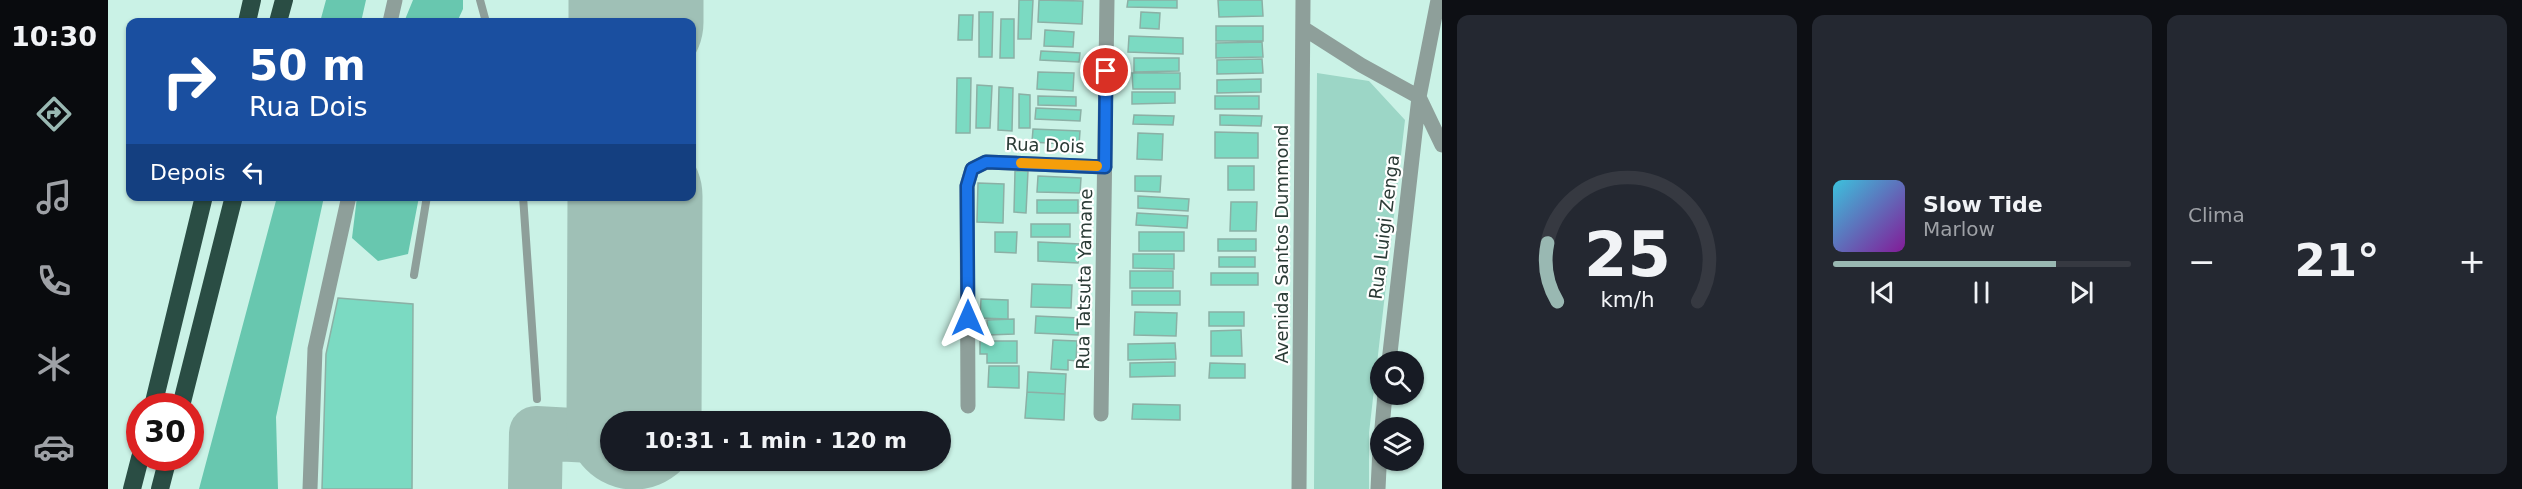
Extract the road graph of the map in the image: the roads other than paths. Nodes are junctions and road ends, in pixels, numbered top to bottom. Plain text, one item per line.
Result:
1 (252, 0) edge
2 (284, 0) edge
3 (395, 0) edge
4 (480, 0) edge
5 (1107, 0) edge
6 (1303, 0) edge
7 (1438, 0) edge
8 (483, 11) junction
9 (248, 18) edge
10 (279, 18) edge
11 (391, 18) edge
12 (480, 18) edge
13 (485, 18) edge
14 (1303, 28) junction
15 (1419, 97) junction
16 (1442, 145) edge
17 (1105, 167) junction
18 (203, 201) edge
19 (233, 201) edge
20 (348, 201) edge
21 (426, 201) edge
22 (523, 201) edge
23 (414, 275) dead end
24 (1390, 351) edge
25 (156, 393) edge
26 (184, 393) edge
27 (537, 399) dead end
28 (968, 406) dead end
29 (1101, 414) dead end
30 (137, 471) edge
31 (165, 471) edge
32 (1379, 471) edge
33 (132, 489) edge
34 (160, 489) edge
35 (310, 489) edge
36 (1299, 489) edge
37 (1378, 489) edge

1 - 9 highway
2 - 10 highway
3 - 11 street
4 - 8 lane
5 - 17 street, Rua Tatsuta Yamane
6 - 14 street, Avenida Santos Dummond
7 - 15 street, Rua Luigi Zenga
8 - 12 lane
8 - 13 lane
14 - 15 street
14 - 36 street, Avenida Santos Dummond
15 - 16 street
15 - 24 street, Rua Luigi Zenga
17 - 28 street, Rua Dois
17 - 29 street, Rua Tatsuta Yamane
18 - 25 highway
19 - 26 highway
20 - 35 street
21 - 23 lane
22 - 27 lane
30 - 33 highway
31 - 34 highway
32 - 37 street

